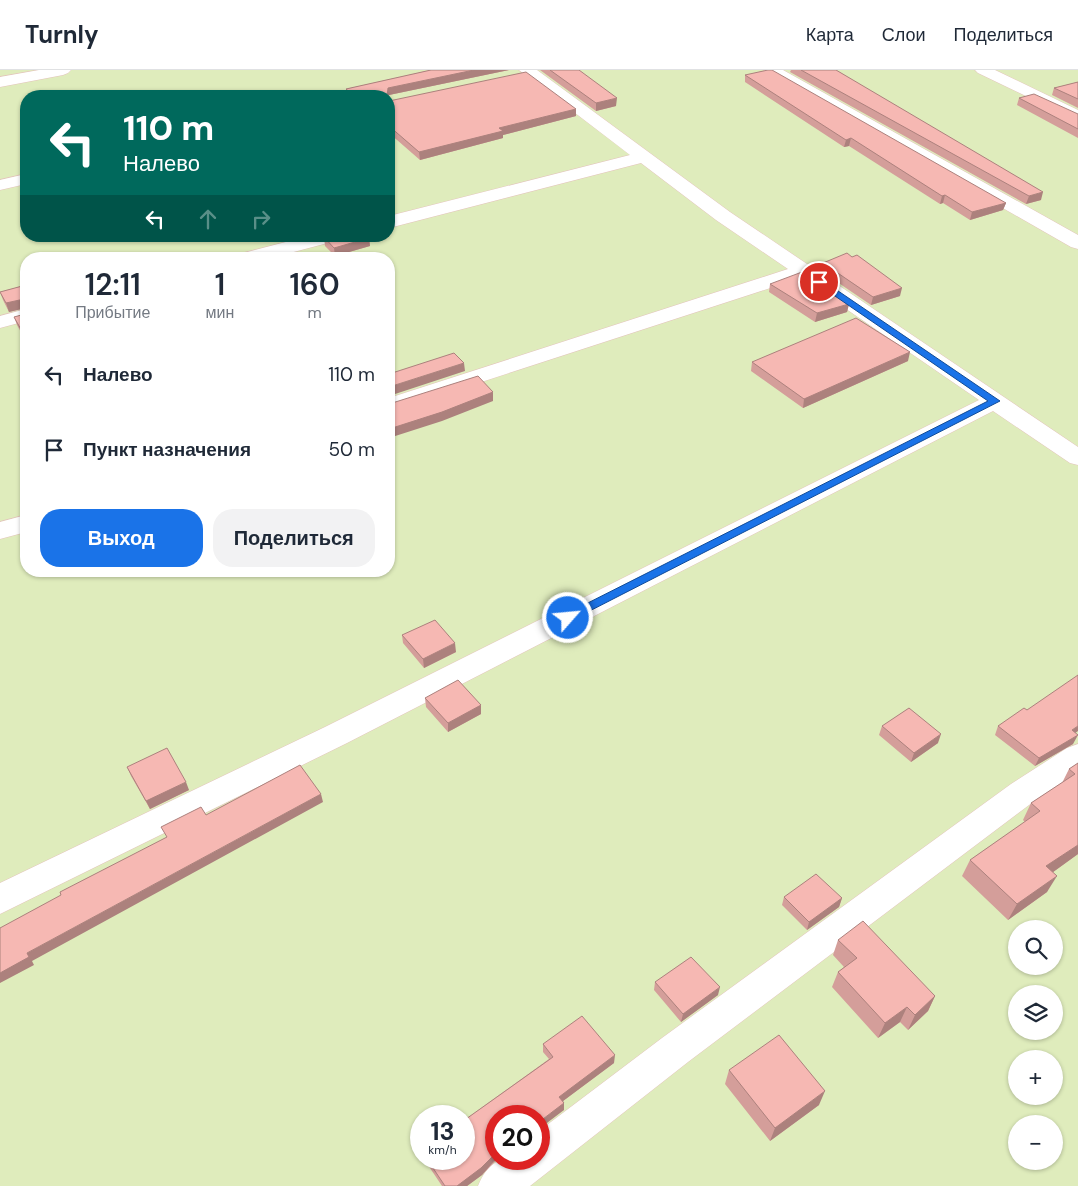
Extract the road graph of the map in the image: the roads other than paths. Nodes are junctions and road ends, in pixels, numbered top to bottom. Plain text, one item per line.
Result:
1 (63, 70) edge
2 (772, 70) edge
3 (983, 70) edge
4 (523, 72) edge
5 (0, 82) edge
6 (1078, 116) edge
7 (643, 157) junction
8 (20, 180) edge
9 (0, 185) edge
10 (395, 220) edge
11 (309, 242) edge
12 (1078, 243) edge
13 (270, 252) edge
14 (803, 271) junction
15 (20, 317) edge
16 (0, 322) edge
17 (995, 401) junction
18 (395, 403) edge
19 (1078, 458) edge
20 (20, 525) edge
21 (0, 531) edge
22 (1078, 756) edge
23 (0, 899) edge
24 (550, 1147) edge
25 (519, 1170) edge
26 (498, 1186) edge

1 - 5 lane
2 - 12 lane
3 - 6 lane
4 - 7 lane
7 - 10 lane
7 - 14 lane
8 - 9 lane
11 - 13 lane
14 - 17 lane
14 - 18 lane
15 - 16 lane
17 - 19 lane
17 - 23 lane
20 - 21 lane
22 - 24 lane
25 - 26 lane

